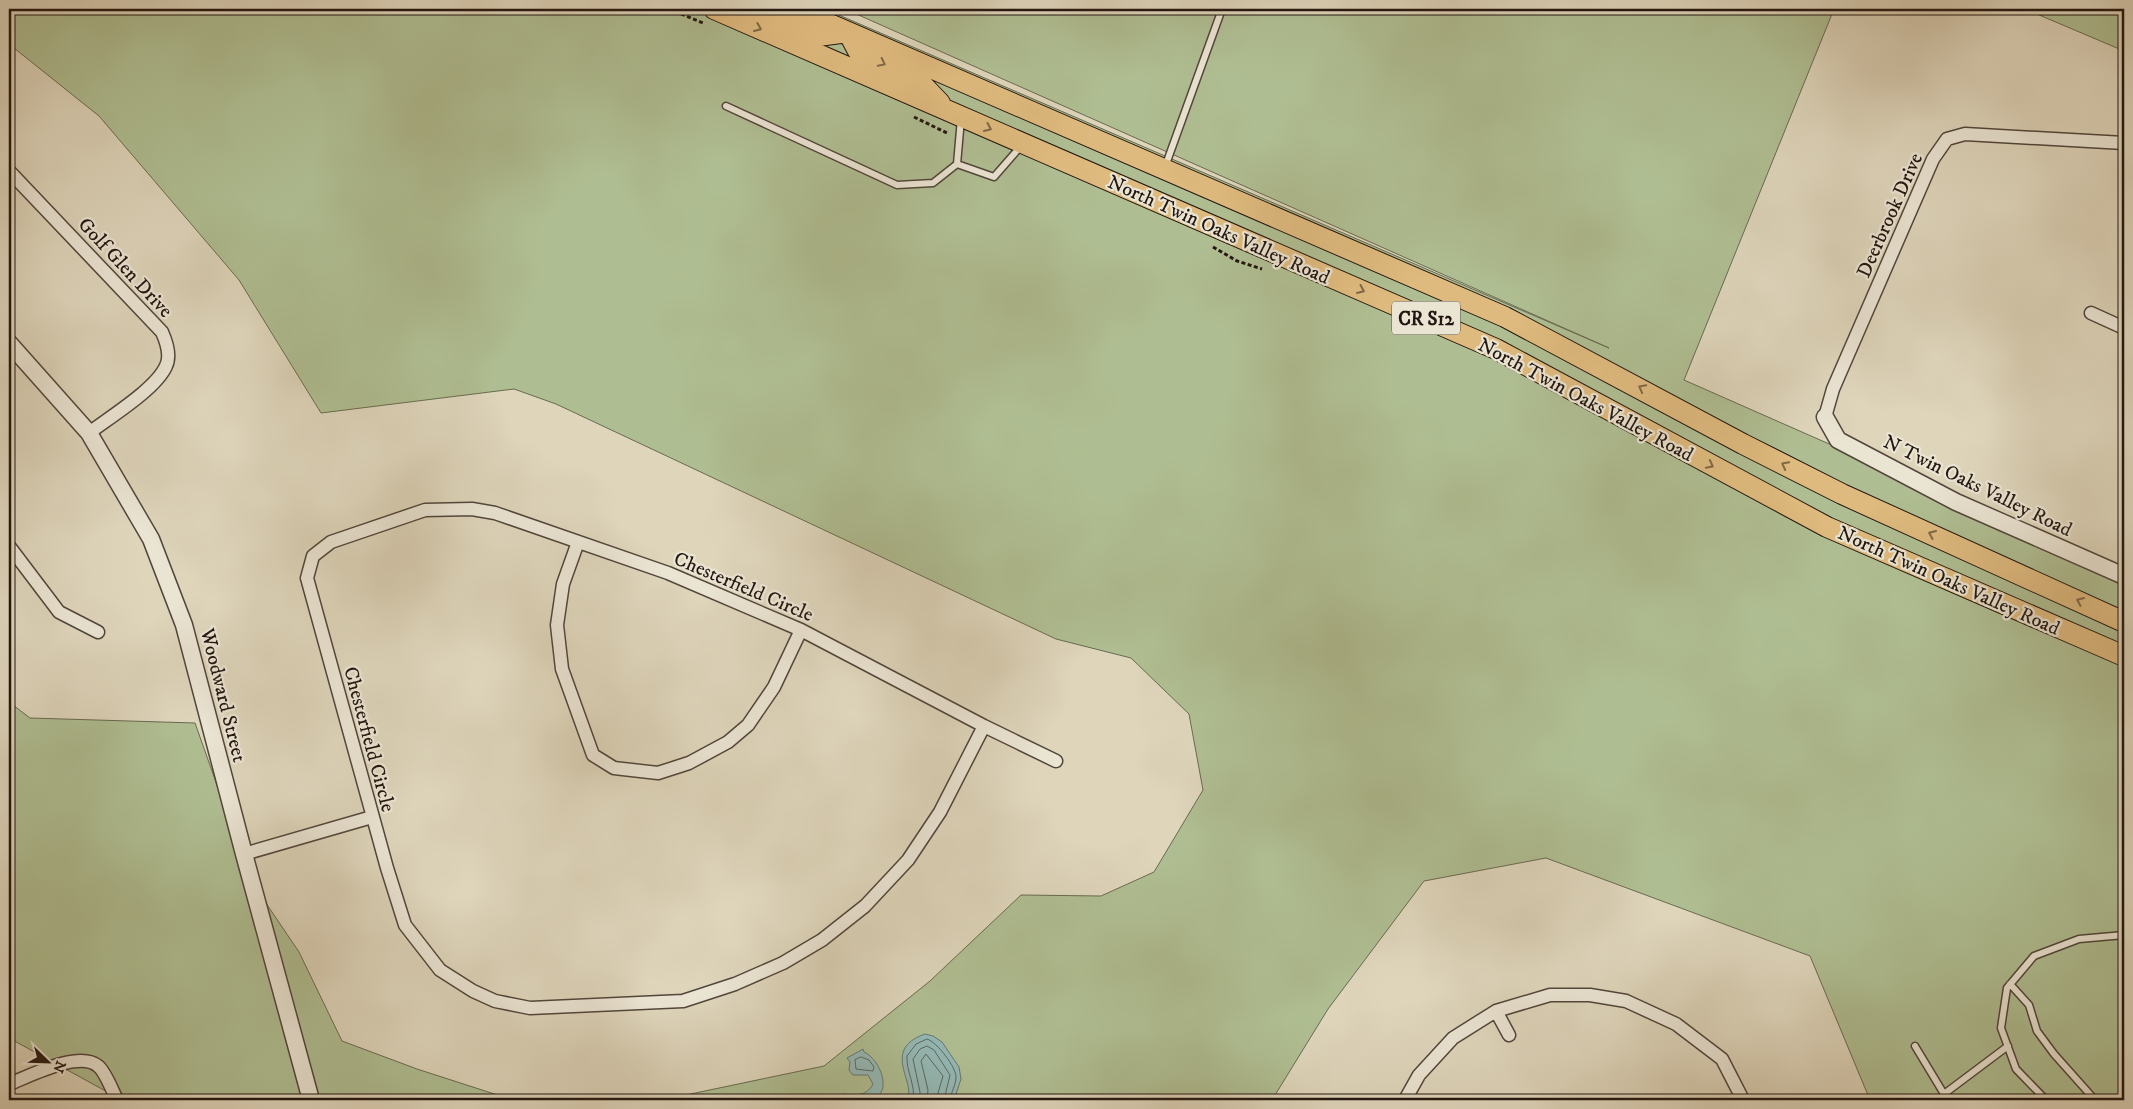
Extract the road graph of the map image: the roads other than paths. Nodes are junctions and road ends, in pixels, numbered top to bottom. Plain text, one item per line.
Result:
1 (714, 9) edge
2 (754, 9) edge
3 (795, 9) edge
4 (1222, 9) edge
5 (848, 32) junction
6 (726, 106) dead end
7 (954, 113) junction
8 (1024, 143) junction
9 (2124, 143) edge
10 (958, 164) junction
11 (1165, 168) junction
12 (9, 171) edge
13 (2091, 313) dead end
14 (2124, 328) edge
15 (9, 343) edge
16 (1825, 417) joint
17 (90, 432) junction
18 (578, 542) junction
19 (9, 546) edge
20 (2124, 576) edge
21 (2124, 622) edge
22 (801, 630) junction
23 (98, 632) dead end
24 (2124, 656) edge
25 (984, 726) junction
26 (1056, 761) dead end
27 (372, 817) junction
28 (244, 854) junction
29 (2124, 935) edge
30 (2010, 984) junction
31 (1496, 1010) junction
32 (1509, 1035) dead end
33 (1915, 1046) dead end
34 (2008, 1046) junction
35 (9, 1084) edge
36 (1741, 1096) dead end
37 (1945, 1097) edge
38 (117, 1100) edge
39 (311, 1100) edge
40 (1405, 1100) edge
41 (2046, 1100) edge
42 (2095, 1100) edge

1 -> 7 main road, North Twin Oaks Valley Road / CR S12
2 - 5 main road
3 - 5 main road, North Twin Oaks Valley Road / CR S12
4 - 11 lane
5 -> 7 main road
5 - 11 main road, North Twin Oaks Valley Road / CR S12
6 - 10 lane
7 -> 8 main road, North Twin Oaks Valley Road / CR S12
7 - 10 lane
8 - 10 lane
8 -> 24 main road, North Twin Oaks Valley Road / CR S12
9 - 16 street, Deerbrook Drive
21 -> 11 main road, North Twin Oaks Valley Road / CR S12
12 - 17 street, Golf Glen Drive
13 - 14 street
15 - 17 street, Woodward Street
16 - 20 street, N Twin Oaks Valley Road
17 - 28 street, Woodward Street
18 - 22 street, Chesterfield Circle
18 - 22 street
18 - 27 street, Chesterfield Circle
19 - 23 street
22 - 25 street, Chesterfield Circle
25 - 26 street, Chesterfield Circle
25 - 27 street, Chesterfield Circle
27 - 28 street
28 - 39 street, Woodward Street
29 - 30 lane
30 - 34 lane
30 - 42 lane
31 - 32 street
31 - 36 street
31 - 40 street
33 - 37 lane
34 - 37 lane
34 - 41 lane
35 - 38 street

